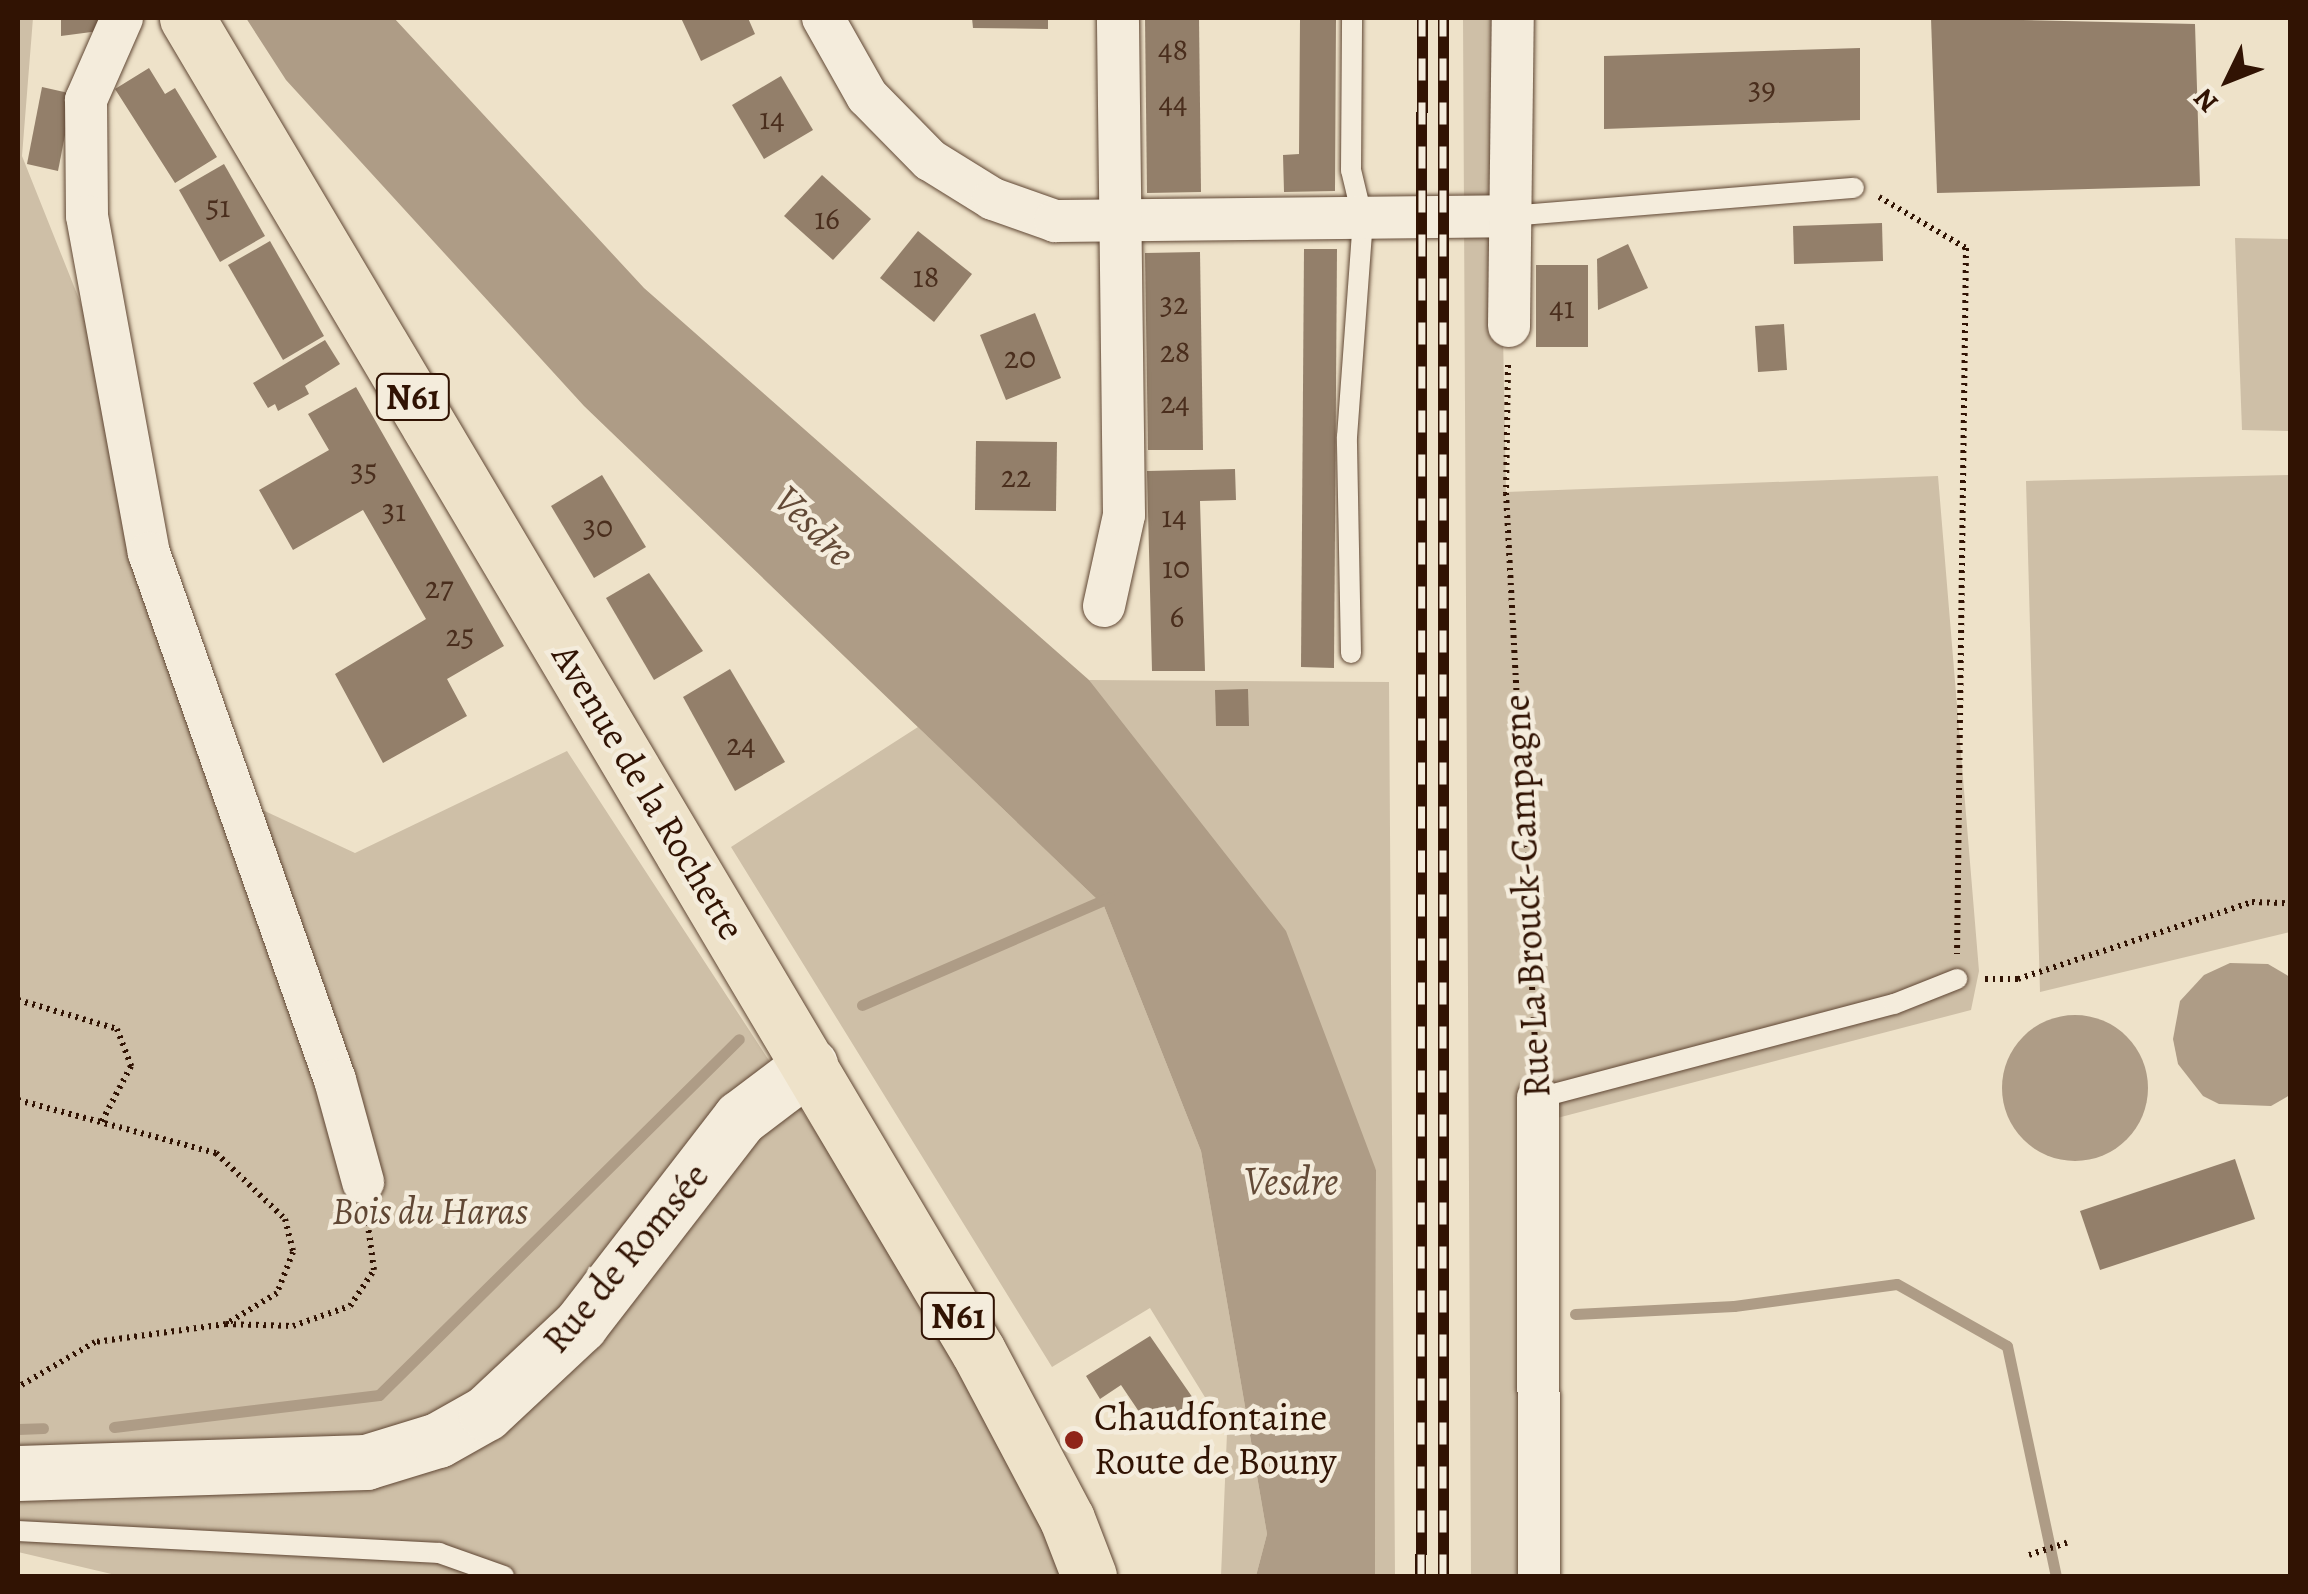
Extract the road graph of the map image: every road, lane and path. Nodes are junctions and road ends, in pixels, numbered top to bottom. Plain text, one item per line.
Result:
1 (122, 18) edge
2 (187, 18) edge
3 (823, 18) edge
4 (1118, 18) edge
5 (1352, 18) edge
6 (1513, 18) edge
7 (1854, 188) joint
8 (1510, 216) junction
9 (1120, 220) junction
10 (1363, 220) junction
11 (1509, 326) joint
12 (1104, 606) dead end
13 (1351, 653) dead end
14 (2290, 903) edge
15 (1956, 979) junction
16 (18, 1000) edge
17 (810, 1065) junction
18 (1538, 1098) junction
19 (18, 1100) edge
20 (100, 1122) junction
21 (363, 1182) joint
22 (226, 1324) junction
23 (18, 1387) edge
24 (18, 1473) edge
25 (18, 1531) edge
26 (2067, 1542) dead end
27 (2029, 1555) dead end
28 (504, 1576) edge
29 (1089, 1576) edge
30 (1539, 1576) edge

1 - 21 street
2 - 17 main road, Avenue de la Rochette / N61
3 - 9 street
4 - 9 street
5 - 10 lane
6 - 8 street
7 - 8 lane
7 - 15 path
8 - 10 street
8 - 11 street
9 - 10 street
9 - 12 street
10 - 13 lane
11 - 18 path, Rue La Brouck-Campagne
14 - 15 path
15 - 18 lane
16 - 20 path
17 - 24 street, Rue de Romsée
17 - 29 main road, Avenue de la Rochette / N61
18 - 30 street, Rue La Brouck-Campagne
19 - 20 path
20 - 22 path
21 - 22 path
22 - 23 path
25 - 28 lane
26 - 27 path

